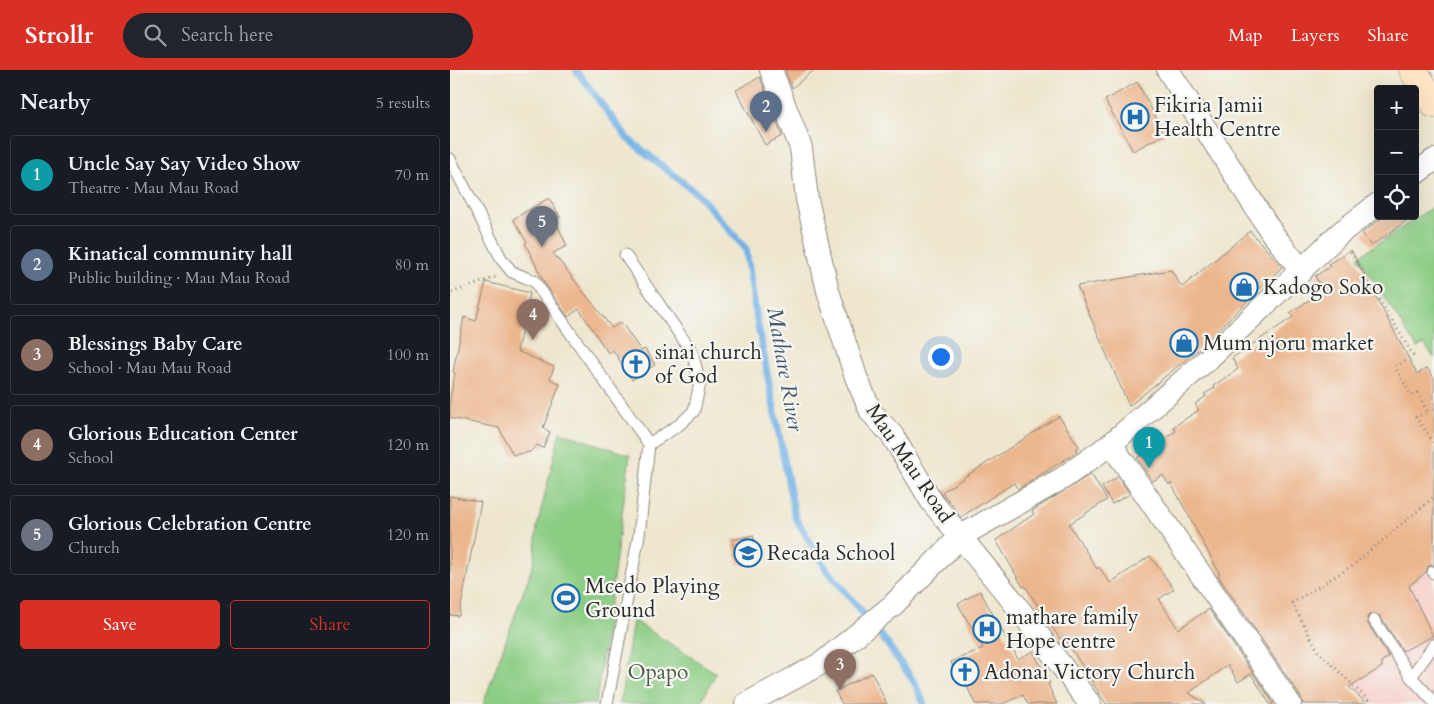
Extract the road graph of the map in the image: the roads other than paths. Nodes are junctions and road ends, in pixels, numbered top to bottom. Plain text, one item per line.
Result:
1 (771, 70) edge
2 (1168, 70) edge
3 (1413, 70) edge
4 (1434, 104) edge
5 (450, 160) edge
6 (1434, 160) edge
7 (1419, 171) edge
8 (1374, 207) edge
9 (625, 255) dead end
10 (1302, 272) junction
11 (649, 444) junction
12 (1111, 444) junction
13 (961, 536) junction
14 (1374, 620) dead end
15 (1434, 645) edge
16 (1411, 677) junction
17 (1434, 702) edge
18 (607, 704) edge
19 (746, 704) edge
20 (1090, 704) edge
21 (1290, 704) edge

1 - 13 street, Mau Mau Road
2 - 10 street
3 - 4 main road
5 - 11 lane
6 - 7 street
8 - 10 street
9 - 11 lane
10 - 12 street
11 - 18 lane
12 - 13 street
12 - 21 street
13 - 19 street
13 - 20 street, Mau Mau Road
14 - 16 lane
15 - 16 lane
16 - 17 lane

